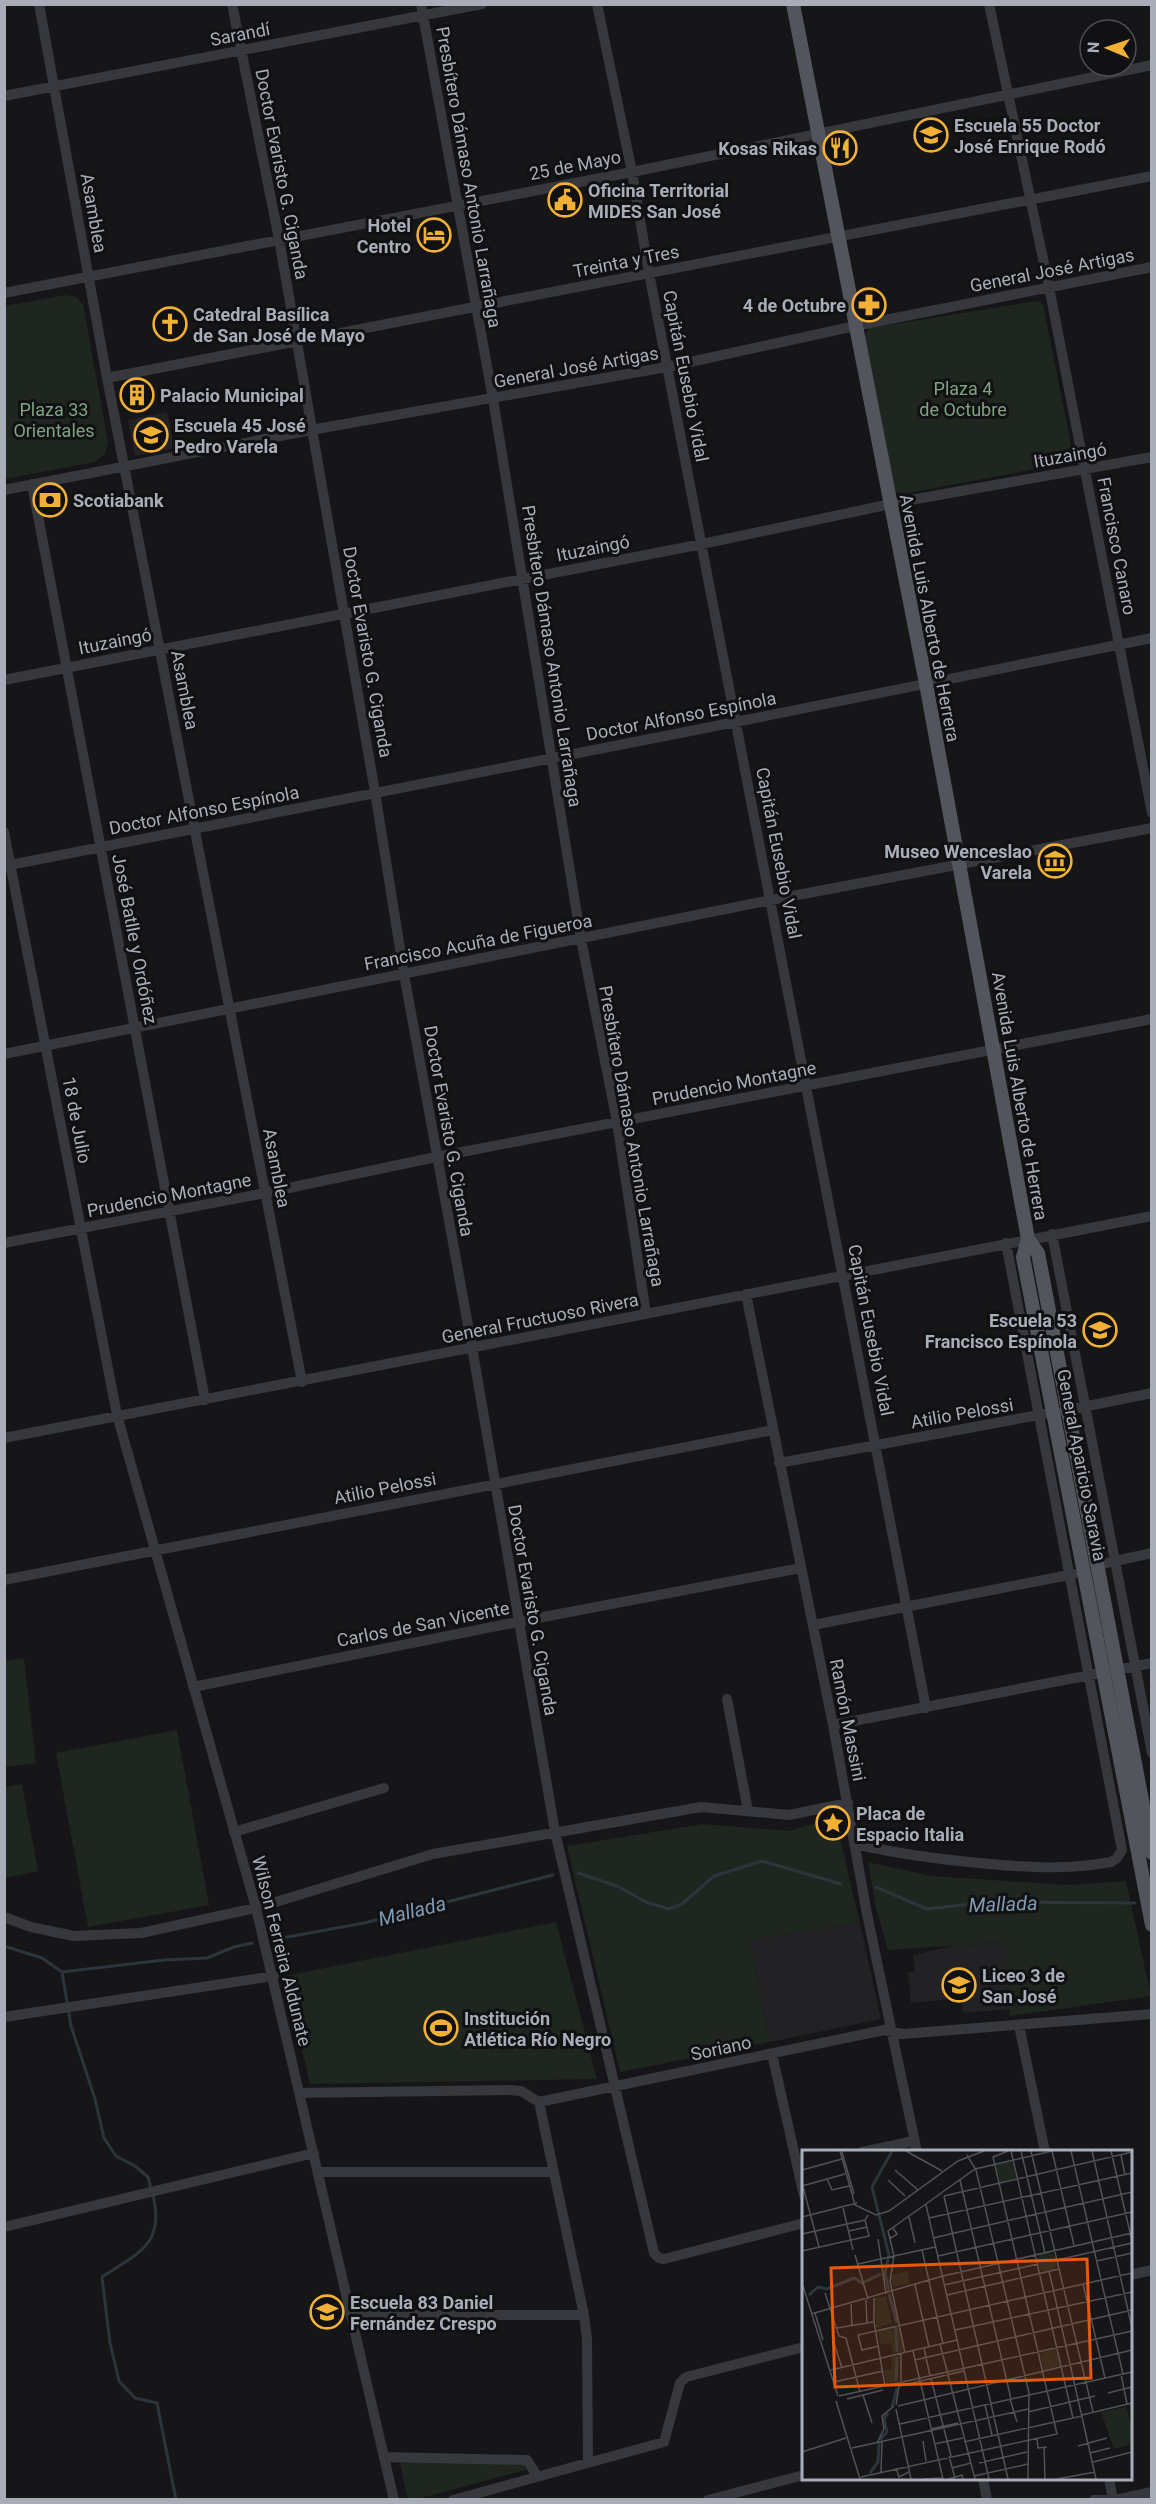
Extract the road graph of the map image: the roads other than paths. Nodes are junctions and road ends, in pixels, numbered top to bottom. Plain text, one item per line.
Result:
1 (39, 4) edge
2 (232, 4) edge
3 (421, 4) edge
4 (482, 4) edge
5 (597, 4) edge
6 (793, 4) edge
7 (989, 4) edge
8 (424, 17) junction
9 (241, 50) junction
10 (1152, 65) edge
11 (56, 87) junction
12 (1008, 94) junction
13 (4, 96) edge
14 (819, 133) junction
15 (632, 171) junction
16 (1152, 176) edge
17 (1031, 200) junction
18 (456, 205) junction
19 (838, 235) junction
20 (279, 239) junction
21 (1152, 267) edge
22 (649, 273) junction
23 (89, 277) junction
24 (1049, 287) junction
25 (4, 294) edge
26 (476, 307) junction
27 (855, 326) junction
28 (296, 341) junction
29 (667, 367) junction
30 (106, 378) junction
31 (493, 399) junction
32 (311, 430) junction
33 (1152, 457) edge
34 (124, 467) junction
35 (1085, 469) junction
36 (32, 484) junction
37 (4, 490) edge
38 (890, 504) junction
39 (702, 544) junction
40 (523, 579) junction
41 (344, 614) junction
42 (1152, 638) edge
43 (1119, 645) junction
44 (160, 649) junction
45 (67, 668) junction
46 (4, 680) edge
47 (926, 684) junction
48 (736, 723) junction
49 (552, 758) junction
50 (375, 792) junction
51 (1152, 813) edge
52 (1152, 828) edge
53 (196, 829) junction
54 (4, 832) edge
55 (101, 847) junction
56 (8, 866) edge
57 (959, 866) junction
58 (771, 900) junction
59 (581, 939) junction
60 (404, 974) junction
61 (230, 1008) junction
62 (1152, 1019) edge
63 (136, 1028) junction
64 (47, 1046) junction
65 (994, 1050) junction
66 (4, 1054) edge
67 (807, 1086) junction
68 (617, 1122) junction
69 (436, 1157) junction
70 (265, 1193) junction
71 (168, 1210) junction
72 (1152, 1216) edge
73 (81, 1229) junction
74 (1052, 1234) junction
75 (1028, 1239) junction
76 (4, 1243) edge
77 (1006, 1243) junction
78 (844, 1274) junction
79 (746, 1294) junction
80 (646, 1314) junction
81 (472, 1347) junction
82 (302, 1382) junction
83 (1152, 1393) edge
84 (205, 1400) junction
85 (1085, 1407) junction
86 (1060, 1411) junction
87 (117, 1415) junction
88 (1038, 1415) junction
89 (773, 1430) junction
90 (4, 1438) edge
91 (876, 1445) junction
92 (779, 1463) junction
93 (494, 1483) junction
94 (155, 1550) junction
95 (1152, 1553) edge
96 (1115, 1561) junction
97 (1097, 1565) junction
98 (801, 1568) junction
99 (1084, 1572) junction
100 (1069, 1575) junction
101 (4, 1580) edge
102 (906, 1606) junction
103 (517, 1622) junction
104 (813, 1625) junction
105 (1152, 1664) edge
106 (1135, 1666) junction
107 (1110, 1671) junction
108 (1088, 1675) junction
109 (194, 1687) junction
110 (727, 1699) dead end
111 (926, 1708) junction
112 (833, 1725) junction
113 (1152, 1753) edge
114 (384, 1788) dead end
115 (848, 1803) junction
116 (748, 1811) junction
117 (234, 1832) junction
118 (555, 1832) junction
119 (854, 1844) junction
120 (1152, 1853) edge
121 (256, 1908) junction
122 (4, 1917) edge
123 (1152, 1926) edge
124 (274, 1976) junction
125 (1152, 2014) edge
126 (4, 2017) edge
127 (1019, 2025) junction
128 (892, 2032) junction
129 (772, 2054) junction
130 (614, 2088) junction
131 (299, 2093) junction
132 (539, 2102) junction
133 (916, 2146) edge
134 (873, 2150) edge
135 (1045, 2150) edge
136 (314, 2153) junction
137 (801, 2164) edge
138 (319, 2172) junction
139 (553, 2172) junction
140 (802, 2224) edge
141 (4, 2227) edge
142 (1152, 2270) edge
143 (1132, 2275) edge
144 (353, 2315) junction
145 (584, 2315) junction
146 (802, 2348) edge
147 (384, 2457) junction
148 (588, 2462) junction
149 (537, 2476) junction
150 (802, 2476) edge
151 (983, 2480) edge
152 (1109, 2480) edge
153 (1152, 2492) edge
154 (394, 2499) edge
155 (453, 2499) edge
156 (708, 2499) edge
157 (987, 2499) edge
158 (1094, 2499) edge
159 (1106, 2499) edge
160 (1114, 2499) edge

1 - 11 street, Asamblea
2 - 9 street, Doctor Evaristo G. Ciganda
3 - 8 street, Presbítero Dámaso Antonio Larrañaga
4 - 8 street, Sarandí
5 - 15 street, Capitán Eusebio Vidal
6 - 14 main road, Avenida Luis Alberto de Herrera
7 - 12 street, Francisco Canaro
8 - 9 street, Sarandí
8 - 18 street, Presbítero Dámaso Antonio Larrañaga
9 - 11 street, Sarandí
9 - 20 street, Doctor Evaristo G. Ciganda
10 - 12 street, 25 de Mayo
11 - 13 street, Sarandí
11 - 23 street, Asamblea
12 - 14 street, 25 de Mayo
12 - 17 street, Francisco Canaro
14 - 15 street, 25 de Mayo
14 - 19 main road, Avenida Luis Alberto de Herrera
15 - 18 street, 25 de Mayo
15 - 22 street, Capitán Eusebio Vidal
16 - 17 street, Treinta y Tres
17 - 19 street, Treinta y Tres
17 - 24 street, Francisco Canaro
18 - 20 street, 25 de Mayo
18 - 26 street, Presbítero Dámaso Antonio Larrañaga
19 - 22 street, Treinta y Tres
19 - 27 main road, Avenida Luis Alberto de Herrera
20 - 23 street, 25 de Mayo
20 - 28 street, Doctor Evaristo G. Ciganda
21 - 24 street, General José Artigas
22 - 26 street, Treinta y Tres
22 - 29 street, Capitán Eusebio Vidal
23 - 25 street, 25 de Mayo
23 - 30 street, Asamblea
24 - 27 street, General José Artigas
24 - 35 street, Francisco Canaro
26 - 28 street, Treinta y Tres
26 - 31 street, Presbítero Dámaso Antonio Larrañaga
27 - 29 street, General José Artigas
27 - 38 main road, Avenida Luis Alberto de Herrera
28 - 30 street, Treinta y Tres
28 - 32 street, Doctor Evaristo G. Ciganda
29 - 31 street, General José Artigas
29 - 39 street, Capitán Eusebio Vidal
30 - 34 street, Asamblea
31 - 32 street, General José Artigas
31 - 40 street, Presbítero Dámaso Antonio Larrañaga
32 - 34 street, General José Artigas
32 - 41 street, Doctor Evaristo G. Ciganda
33 - 35 street, Ituzaingó
34 - 36 street, General José Artigas
34 - 44 street, Asamblea
35 - 38 street, Ituzaingó
35 - 43 street, Francisco Canaro
36 - 37 street, General José Artigas
36 - 45 street, José Batlle y Ordóñez
38 - 39 street, Ituzaingó
38 - 47 main road, Avenida Luis Alberto de Herrera
39 - 40 street, Ituzaingó
39 - 48 street, Capitán Eusebio Vidal
40 - 41 street, Ituzaingó
40 - 49 street, Presbítero Dámaso Antonio Larrañaga
41 - 44 street, Ituzaingó
41 - 50 street, Doctor Evaristo G. Ciganda
42 - 43 street, Doctor Alfonso Espínola
43 - 47 street, Doctor Alfonso Espínola
43 - 51 street, Francisco Canaro
44 - 45 street, Ituzaingó
44 - 53 street, Asamblea
45 - 46 street, Ituzaingó
45 - 55 street, José Batlle y Ordóñez
47 - 48 street, Doctor Alfonso Espínola
47 - 57 main road, Avenida Luis Alberto de Herrera
48 - 49 street, Doctor Alfonso Espínola
48 - 58 street, Capitán Eusebio Vidal
49 - 50 street, Doctor Alfonso Espínola
49 - 59 street, Presbítero Dámaso Antonio Larrañaga
50 - 53 street, Doctor Alfonso Espínola
50 - 60 street, Doctor Evaristo G. Ciganda
52 - 57 street, Francisco Acuña de Figueroa
53 - 55 street, Doctor Alfonso Espínola
53 - 61 street, Asamblea
54 - 56 street, 18 de Julio
55 - 56 street, Doctor Alfonso Espínola
55 - 63 street, José Batlle y Ordóñez
56 - 64 street, 18 de Julio
57 - 58 street, Francisco Acuña de Figueroa
57 - 65 main road, Avenida Luis Alberto de Herrera
58 - 59 street, Francisco Acuña de Figueroa
58 - 67 street, Capitán Eusebio Vidal
59 - 60 street, Francisco Acuña de Figueroa
59 - 68 street, Presbítero Dámaso Antonio Larrañaga
60 - 61 street, Francisco Acuña de Figueroa
60 - 69 street, Doctor Evaristo G. Ciganda
61 - 63 street, Francisco Acuña de Figueroa
61 - 70 street, Asamblea
62 - 65 street, Prudencio Montagne
63 - 64 street, Francisco Acuña de Figueroa
63 - 71 street, José Batlle y Ordóñez
64 - 66 street, Francisco Acuña de Figueroa
64 - 73 street, 18 de Julio
65 - 67 street, Prudencio Montagne
65 - 75 main road, Avenida Luis Alberto de Herrera
67 - 68 street, Prudencio Montagne
67 - 78 street, Capitán Eusebio Vidal
68 - 69 street, Prudencio Montagne
68 - 80 street, Presbítero Dámaso Antonio Larrañaga
69 - 70 street, Prudencio Montagne
69 - 81 street, Doctor Evaristo G. Ciganda
70 - 71 street, Prudencio Montagne
70 - 82 street, Asamblea
71 - 73 street, Prudencio Montagne
71 - 84 street, José Batlle y Ordóñez
72 - 74 street, General Fructuoso Rivera
73 - 76 street, Prudencio Montagne
73 - 87 street, 18 de Julio
74 - 75 street, General Fructuoso Rivera
74 - 85 street, General Aparicio Saravia
75 - 77 street, General Fructuoso Rivera
75 - 86 main road, General Aparicio Saravia
77 - 78 street, General Fructuoso Rivera
77 - 88 street, General Aparicio Saravia
78 - 79 street, General Fructuoso Rivera
78 - 91 street, Capitán Eusebio Vidal
79 - 80 street, General Fructuoso Rivera
79 - 89 street, Ramón Massini
80 - 81 street, General Fructuoso Rivera
81 - 82 street, General Fructuoso Rivera
81 - 93 street, Doctor Evaristo G. Ciganda
82 - 84 street, General Fructuoso Rivera
83 - 85 street, Atilio Pelossi
84 - 87 street, General Fructuoso Rivera
85 - 86 street, Atilio Pelossi
85 - 96 street, General Aparicio Saravia
86 - 88 street, Atilio Pelossi
86 - 97 main road, General Aparicio Saravia
86 - 99 main road, General Aparicio Saravia
87 - 90 street, General Fructuoso Rivera
87 - 94 street, Wilson Ferreira Aldunate
88 - 91 street, Atilio Pelossi
88 - 100 street, General Aparicio Saravia
89 - 92 street, Ramón Massini
89 - 93 street, Atilio Pelossi
91 - 92 street, Atilio Pelossi
91 - 102 street, Capitán Eusebio Vidal
92 - 98 street, Ramón Massini
93 - 94 street, Atilio Pelossi
93 - 103 street, Doctor Evaristo G. Ciganda
94 - 101 street, Atilio Pelossi
94 - 109 street, Wilson Ferreira Aldunate
95 - 96 street
96 - 97 street
96 - 106 street, General Aparicio Saravia
97 - 107 main road, General Aparicio Saravia
98 - 103 street, Carlos de San Vicente
98 - 104 street, Ramón Massini
99 - 100 street
99 - 107 main road, General Aparicio Saravia
100 - 102 street
100 - 108 street, General Aparicio Saravia
102 - 104 street
102 - 111 street, Capitán Eusebio Vidal
103 - 109 street, Carlos de San Vicente
103 - 118 street, Doctor Evaristo G. Ciganda
104 - 112 street, Ramón Massini
105 - 106 street
106 - 107 street
106 - 113 street, General Aparicio Saravia
107 - 108 street
107 - 120 main road, General Aparicio Saravia
107 - 123 main road, General Aparicio Saravia
108 - 111 street
108 - 119 street, General Aparicio Saravia
109 - 117 street, Wilson Ferreira Aldunate
110 - 116 street
111 - 112 street
112 - 115 street, Ramón Massini
114 - 117 street
115 - 116 street
115 - 119 street, Ramón Massini
116 - 118 street
117 - 121 street, Wilson Ferreira Aldunate
118 - 121 street
118 - 130 street, Doctor Evaristo G. Ciganda
119 - 128 street, Ramón Massini
121 - 122 street
121 - 124 street, Wilson Ferreira Aldunate
124 - 126 street
124 - 131 street, Wilson Ferreira Aldunate
125 - 127 street, Soriano
127 - 128 street, Soriano
127 - 135 street
128 - 129 street, Soriano
128 - 133 street, Ramón Massini
129 - 130 street, Soriano
129 - 137 street
130 - 132 street, Soriano
130 - 140 street, Doctor Evaristo G. Ciganda
131 - 132 street
131 - 136 street, Wilson Ferreira Aldunate
132 - 139 street
133 - 134 street
136 - 138 street, Wilson Ferreira Aldunate
136 - 141 street
138 - 139 street
138 - 144 street, Wilson Ferreira Aldunate
139 - 145 street
142 - 143 street
144 - 145 street
144 - 147 street, Wilson Ferreira Aldunate
145 - 148 street
146 - 148 street
147 - 149 street
147 - 154 street, Wilson Ferreira Aldunate
148 - 149 street
149 - 155 street
150 - 156 street
151 - 157 street
152 - 160 street
153 - 160 street
158 - 159 street

